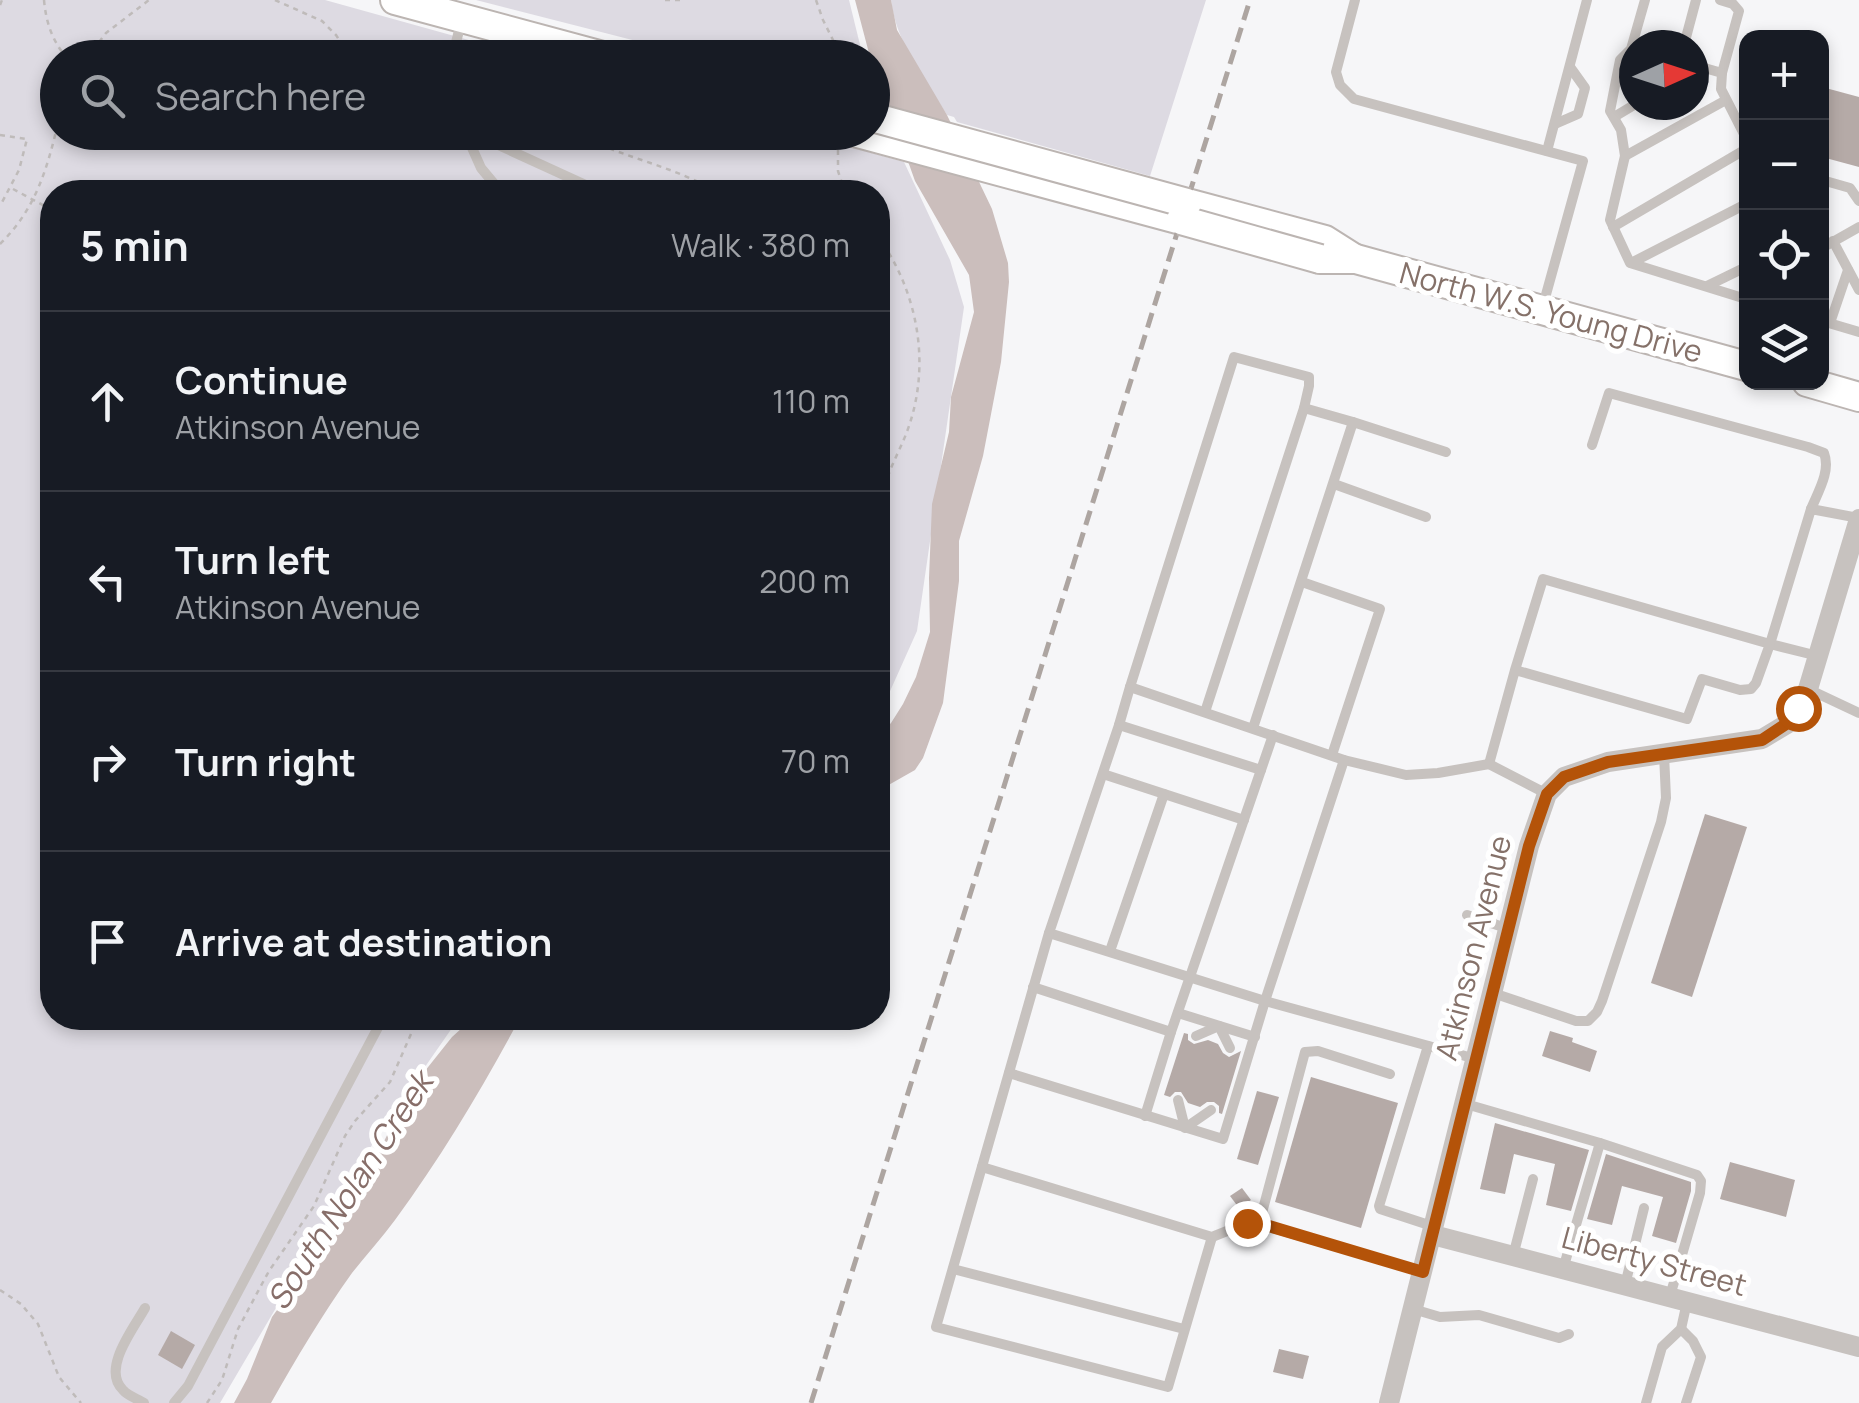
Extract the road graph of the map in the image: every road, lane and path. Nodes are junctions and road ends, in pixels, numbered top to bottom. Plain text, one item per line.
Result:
1 (44, 0) edge
2 (149, 0) edge
3 (274, 0) edge
4 (395, 0) edge
5 (665, 0) edge
6 (681, 0) edge
7 (816, 0) edge
8 (1355, 0) edge
9 (1587, 0) edge
10 (1645, 0) edge
11 (1696, 0) edge
12 (1720, 0) edge
13 (462, 18) junction
14 (1638, 30) edge
15 (1688, 30) edge
16 (54, 40) edge
17 (100, 40) edge
18 (340, 40) edge
19 (456, 40) edge
20 (543, 40) edge
21 (833, 40) edge
22 (1619, 65) edge
23 (1570, 67) junction
24 (1709, 70) edge
25 (1722, 73) junction
26 (1726, 100) junction
27 (1619, 115) edge
28 (1614, 118) junction
29 (890, 122) edge
30 (1555, 124) junction
31 (1739, 125) edge
32 (0, 135) edge
33 (890, 148) edge
34 (51, 150) edge
35 (473, 150) edge
36 (509, 150) edge
37 (610, 150) edge
38 (843, 150) edge
39 (1547, 151) junction
40 (1739, 153) edge
41 (1625, 156) junction
42 (42, 180) edge
43 (490, 180) edge
44 (575, 180) edge
45 (695, 180) edge
46 (841, 180) edge
47 (1829, 182) edge
48 (40, 186) edge
49 (11, 188) junction
50 (34, 201) junction
51 (1859, 201) edge
52 (40, 204) edge
53 (0, 206) edge
54 (1739, 208) edge
55 (1184, 211) junction
56 (1613, 227) junction
57 (1859, 227) edge
58 (1833, 241) junction
59 (0, 244) edge
60 (1829, 244) edge
61 (890, 254) edge
62 (1630, 263) junction
63 (1739, 270) edge
64 (1848, 270) junction
65 (1706, 287) junction
66 (1859, 290) edge
67 (1739, 297) edge
68 (1541, 310) junction
69 (1829, 315) edge
70 (1829, 323) edge
71 (1859, 332) edge
72 (1739, 364) edge
73 (1829, 388) edge
74 (1859, 397) edge
75 (1304, 408) junction
76 (1353, 422) junction
77 (1592, 445) dead end
78 (1446, 452) dead end
79 (890, 470) edge
80 (1334, 484) junction
81 (1811, 509) junction
82 (1426, 517) dead end
83 (1859, 519) edge
84 (1302, 582) junction
85 (1770, 644) junction
86 (1819, 656) junction
87 (1515, 670) junction
88 (1130, 688) junction
89 (1808, 689) junction
90 (1205, 712) junction
91 (1859, 713) edge
92 (1119, 725) junction
93 (1253, 728) junction
94 (1273, 735) junction
95 (1664, 754) junction
96 (1332, 755) junction
97 (1344, 760) junction
98 (1489, 764) junction
99 (1261, 770) junction
100 (1102, 774) junction
101 (1164, 794) junction
102 (1547, 794) junction
103 (1244, 820) junction
104 (1467, 915) dead end
105 (1509, 928) junction
106 (1049, 933) junction
107 (1110, 951) junction
108 (1191, 976) junction
109 (1033, 987) junction
110 (1493, 994) junction
111 (1266, 1001) junction
112 (1178, 1012) junction
113 (1219, 1026) junction
114 (377, 1030) edge
115 (413, 1030) edge
116 (1171, 1032) junction
117 (1196, 1036) dead end
118 (1254, 1037) junction
119 (1428, 1046) junction
120 (1230, 1048) dead end
121 (1476, 1060) junction
122 (1008, 1073) junction
123 (1390, 1074) dead end
124 (1178, 1100) dead end
125 (1466, 1104) junction
126 (1211, 1110) dead end
127 (1145, 1116) junction
128 (1185, 1128) junction
129 (1600, 1143) junction
130 (982, 1167) junction
131 (1533, 1180) dead end
132 (1644, 1208) dead end
133 (1259, 1224) junction
134 (1434, 1231) junction
135 (1212, 1237) junction
136 (1512, 1256) junction
137 (953, 1269) junction
138 (1563, 1269) junction
139 (1423, 1272) junction
140 (1625, 1286) junction
141 (0, 1290) edge
142 (1678, 1300) junction
143 (145, 1308) dead end
144 (1413, 1309) junction
145 (1184, 1329) junction
146 (1681, 1329) junction
147 (1569, 1334) dead end
148 (1859, 1347) edge
149 (81, 1403) edge
150 (144, 1403) edge
151 (174, 1403) edge
152 (207, 1403) edge
153 (1389, 1403) edge
154 (1646, 1403) edge
155 (1686, 1403) edge

1 - 16 path
2 - 17 path
3 - 18 path
4 - 13 main road
5 - 6 path
7 - 21 path
8 - 39 lane
9 - 23 lane
10 - 14 lane
11 - 15 lane
12 - 25 lane
13 - 19 lane
13 - 20 main road
22 - 28 lane
23 - 30 lane
23 - 30 lane
24 - 25 lane
25 - 26 lane
26 - 31 lane
26 - 41 lane
27 - 28 lane
28 - 41 lane
29 - 55 main road, bridge
30 - 39 lane
32 - 49 path
33 - 55 main road
34 - 42 path
35 - 43 lane
36 - 44 lane
37 - 45 path
38 - 46 path
39 - 68 lane
40 - 56 lane
41 - 56 lane
47 - 51 lane
48 - 50 path
49 - 50 path
49 - 53 path
50 - 52 path
50 - 59 path
54 - 62 lane
55 - 68 main road, North W.S. Young Drive
56 - 62 lane
57 - 58 lane
58 - 60 lane
58 - 64 lane
61 - 79 path
62 - 65 lane
63 - 65 lane
64 - 66 lane
64 - 69 lane
65 - 67 lane
68 - 72 main road, North W.S. Young Drive
70 - 71 lane
73 - 74 main road
75 - 76 lane
75 - 88 lane
75 - 90 lane
76 - 78 lane
76 - 80 lane
77 - 81 lane
80 - 82 lane
80 - 84 lane
81 - 83 lane
81 - 85 lane
83 - 86 street
84 - 93 lane
84 - 96 lane
85 - 86 lane
85 - 87 lane
85 - 87 lane
86 - 89 street
87 - 98 lane
88 - 90 lane
88 - 92 lane
89 - 91 lane
89 - 95 street
90 - 93 lane
92 - 99 lane
92 - 100 lane
93 - 94 lane
94 - 96 lane
94 - 99 lane
95 - 102 street
95 - 110 lane
96 - 97 lane
97 - 98 lane
97 - 111 lane
98 - 102 lane
99 - 103 lane
100 - 101 lane
100 - 106 lane
101 - 103 lane
101 - 107 lane
102 - 105 street, Atkinson Avenue
103 - 108 lane
104 - 105 lane
105 - 110 street, Atkinson Avenue
106 - 107 lane
106 - 109 lane
107 - 108 lane
108 - 111 lane
108 - 112 lane
109 - 116 lane
109 - 122 lane
110 - 121 street, Atkinson Avenue
111 - 118 lane
111 - 119 lane
112 - 113 lane
112 - 116 lane
113 - 117 lane
113 - 118 lane
113 - 120 lane
114 - 151 lane
115 - 152 path
116 - 127 lane
118 - 128 lane
119 - 121 lane
119 - 134 lane
121 - 125 street, Atkinson Avenue
122 - 127 lane
122 - 130 lane
123 - 133 lane
124 - 128 lane
125 - 129 lane
125 - 134 street, Atkinson Avenue
126 - 128 lane
127 - 128 lane
129 - 138 lane
129 - 142 lane
130 - 135 lane
130 - 137 lane
131 - 136 lane
132 - 140 lane
133 - 135 lane
133 - 139 lane
134 - 136 street, Liberty Street
134 - 139 street, Atkinson Avenue
135 - 145 lane
136 - 138 street, Liberty Street
137 - 145 lane
137 - 145 lane
138 - 140 street, Liberty Street
139 - 144 street, Atkinson Avenue
140 - 142 street, Liberty Street
141 - 149 path
142 - 146 lane
142 - 148 street, Liberty Street
143 - 150 lane
144 - 147 lane
144 - 153 street, Atkinson Avenue
146 - 154 lane
146 - 155 lane

